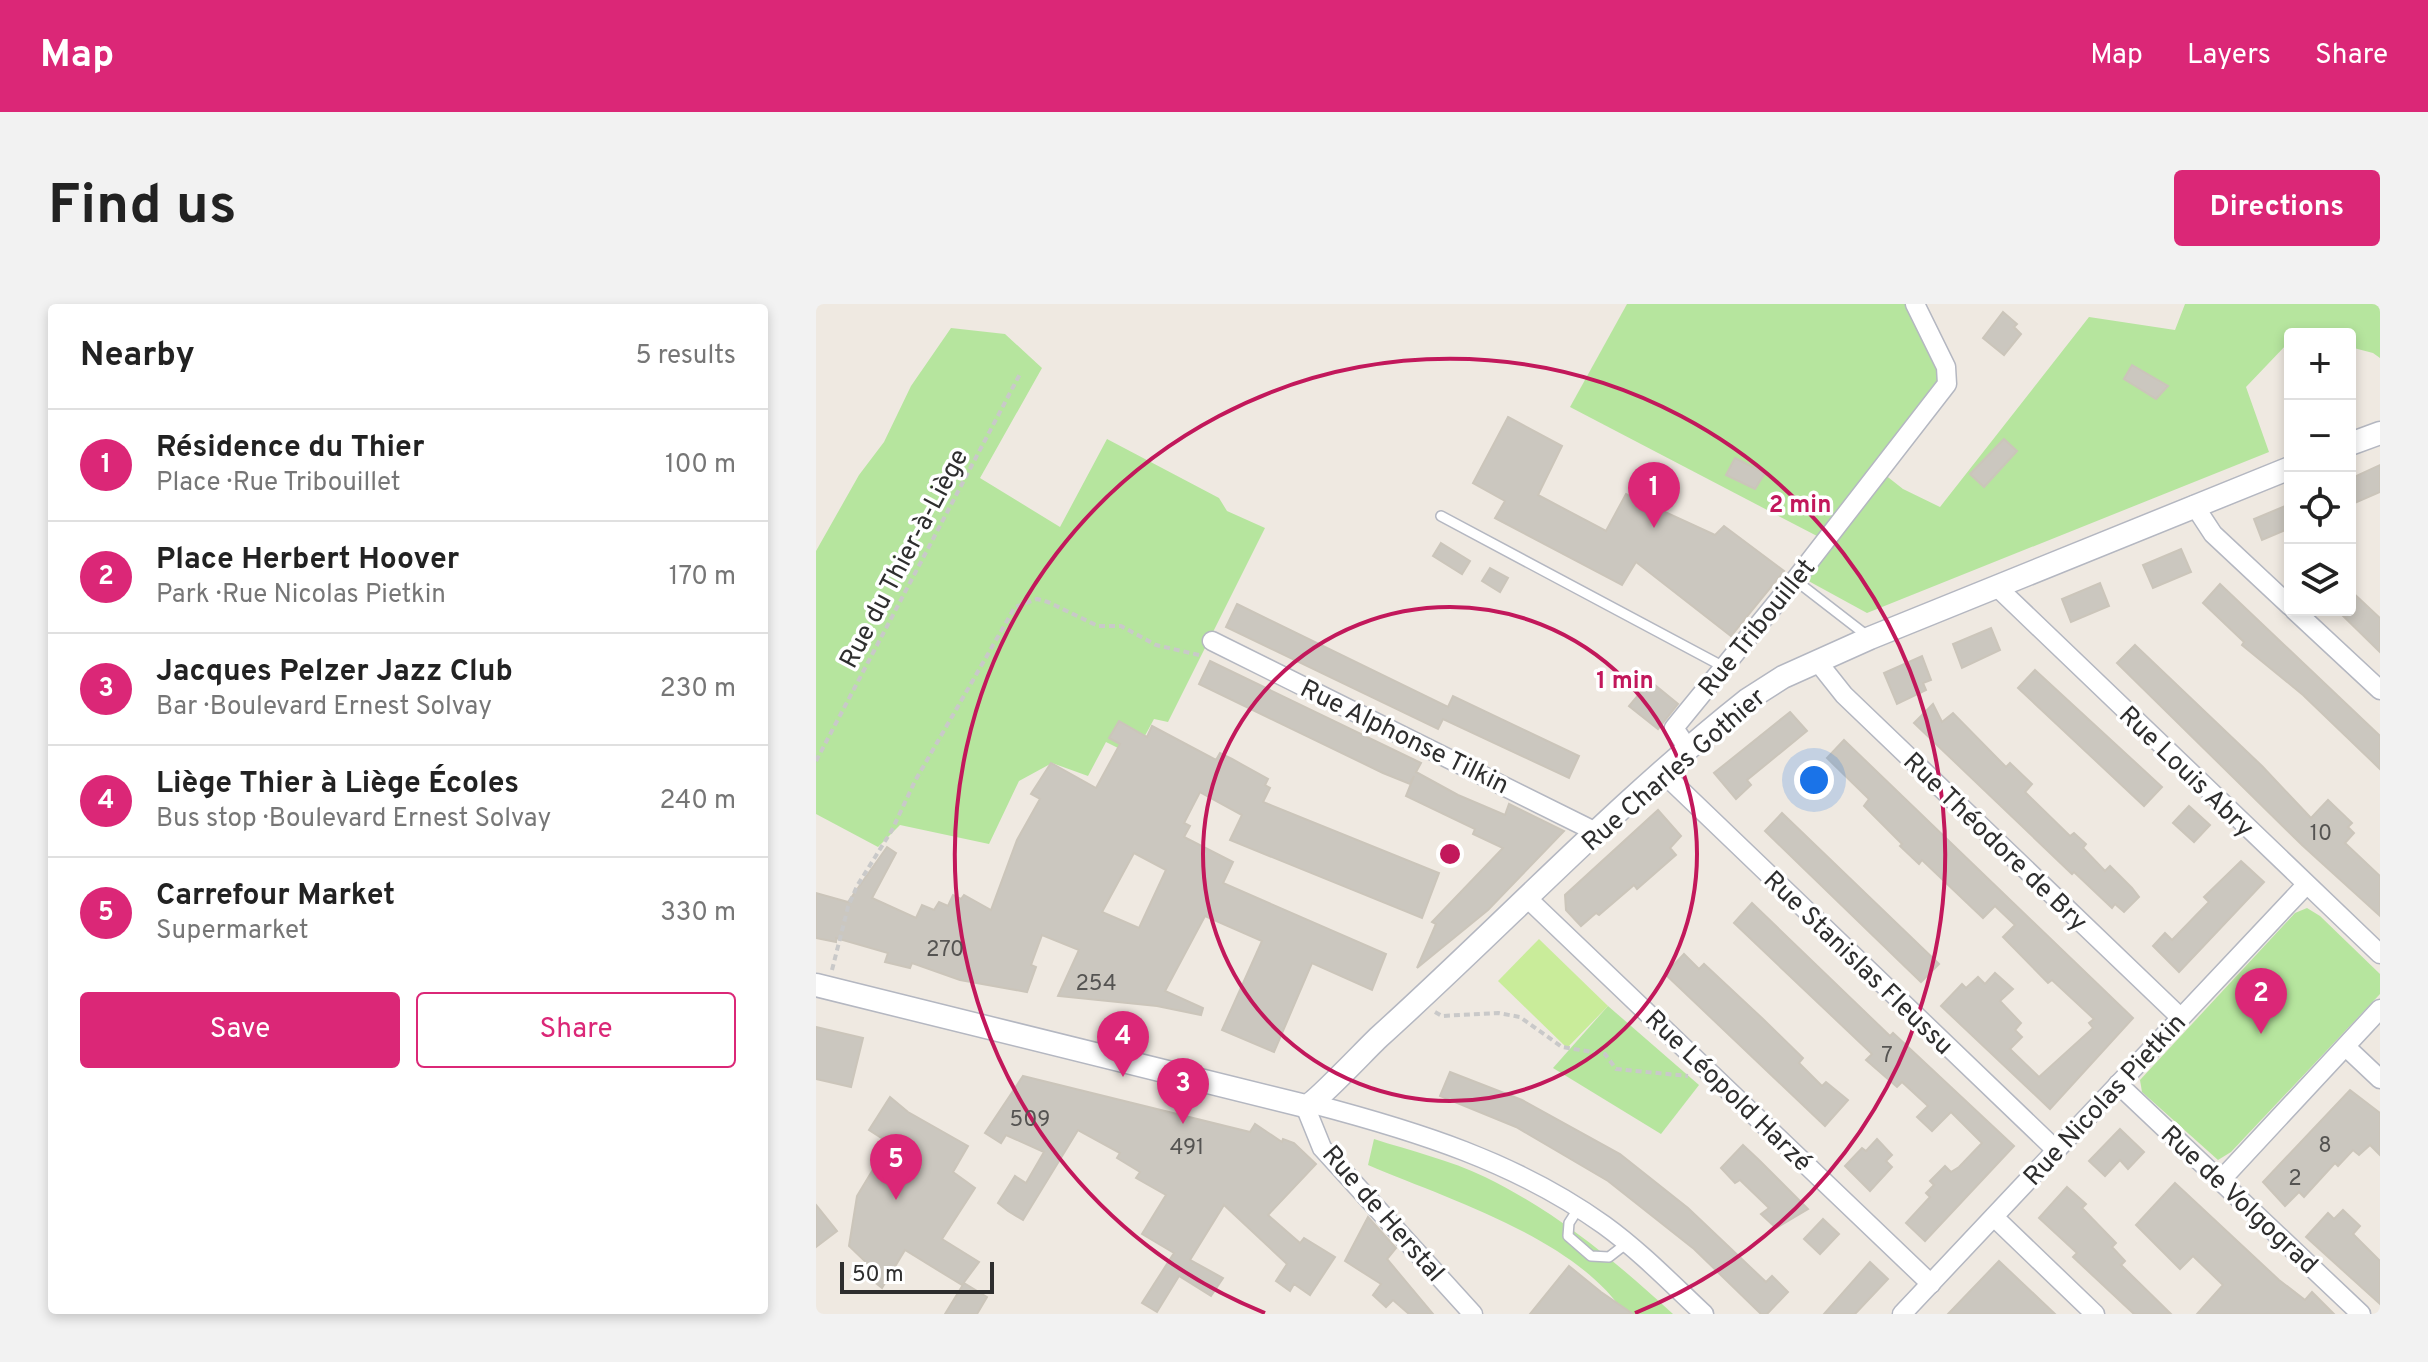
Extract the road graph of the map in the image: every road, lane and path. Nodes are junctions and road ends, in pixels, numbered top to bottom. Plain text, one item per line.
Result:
1 (1915, 304) edge
2 (1021, 372) dead end
3 (2380, 433) edge
4 (2356, 442) edge
5 (2284, 470) edge
6 (2194, 505) junction
7 (1441, 516) dead end
8 (1795, 580) junction
9 (1996, 586) junction
10 (2284, 600) edge
11 (2300, 616) edge
12 (1870, 638) junction
13 (1212, 641) joint
14 (1817, 661) junction
15 (1724, 667) junction
16 (2380, 690) edge
17 (1689, 750) junction
18 (816, 761) edge
19 (1663, 773) junction
20 (1598, 833) junction
21 (2306, 885) junction
22 (1526, 897) junction
23 (2380, 954) edge
24 (822, 987) edge
25 (1429, 992) junction
26 (2380, 1009) edge
27 (2180, 1017) junction
28 (2346, 1047) junction
29 (1702, 1064) junction
30 (2380, 1079) edge
31 (2118, 1084) junction
32 (1309, 1105) junction
33 (2056, 1150) junction
34 (2221, 1180) junction
35 (1578, 1209) junction
36 (1994, 1217) junction
37 (1627, 1243) junction
38 (1931, 1284) junction
39 (1473, 1314) edge
40 (1704, 1314) edge
41 (1902, 1314) edge
42 (2095, 1314) edge
43 (2361, 1314) edge

1 - 8 street, Rue Tribouillet
2 - 18 path, Rue du Thier-à-Liège
3 - 4 street
5 - 6 street, Rue Charles Gothier
6 - 9 street, Rue Charles Gothier
6 - 10 street
7 - 15 lane
8 - 12 lane
8 - 15 street, Rue Tribouillet
9 - 12 street, Rue Charles Gothier
9 - 21 street, Rue Louis Abry
11 - 16 street
12 - 14 street, Rue Charles Gothier
13 - 20 street, Rue Alphonse Tilkin
13 - 24 path
14 - 17 street, Rue Charles Gothier
14 - 27 street, Rue Théodore de Bry
15 - 17 street, Rue Tribouillet
17 - 19 street, Rue Charles Gothier
19 - 20 street, Rue Charles Gothier
19 - 33 street, Rue Stanislas Fleussu
20 - 22 street, Rue Charles Gothier
21 - 23 street, Rue Louis Abry
21 - 27 street, Rue Nicolas Pietkin
22 - 25 street, Rue Charles Gothier
22 - 29 street, Rue Léopold Harzé
24 - 32 street
25 - 29 path
25 - 32 street, Rue Charles Gothier
26 - 28 street
27 - 31 street, Rue Nicolas Pietkin
28 - 30 street
28 - 34 street
29 - 38 street, Rue Léopold Harzé
31 - 33 street, Rue Nicolas Pietkin
31 - 34 street, Rue de Volgograd
32 - 35 street
32 - 39 street, Rue de Herstal
33 - 36 street, Rue Nicolas Pietkin
34 - 43 street, Rue de Volgograd
35 - 37 street
35 - 37 lane
36 - 38 street, Rue Nicolas Pietkin
36 - 42 street
37 - 40 street
38 - 41 street, Rue Nicolas Pietkin

